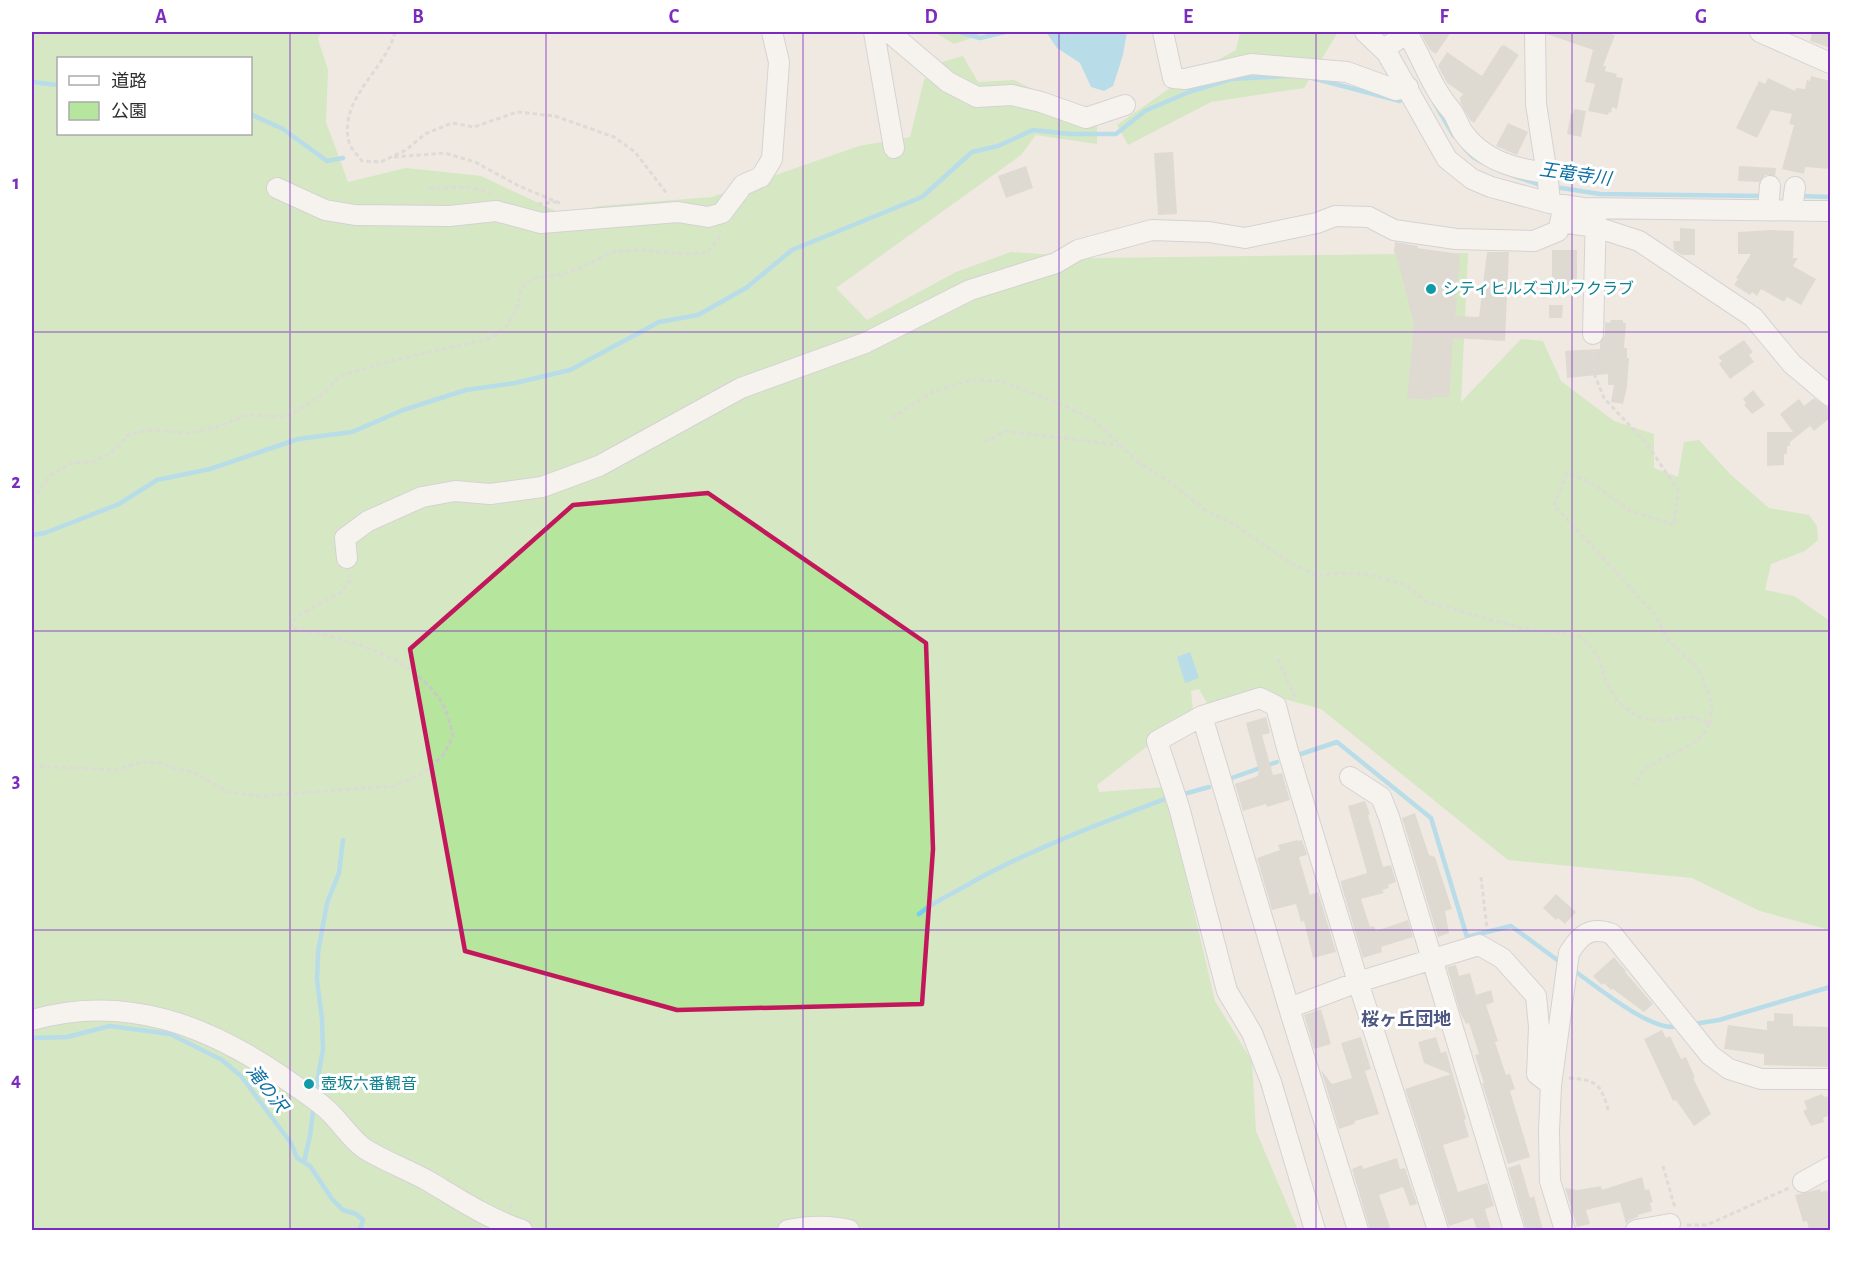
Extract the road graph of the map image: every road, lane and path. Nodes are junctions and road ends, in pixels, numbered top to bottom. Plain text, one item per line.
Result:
1 (395, 32) edge
2 (772, 32) edge
3 (874, 32) edge
4 (890, 32) edge
5 (1164, 32) edge
6 (1365, 32) edge
7 (1535, 32) edge
8 (1760, 32) edge
9 (1393, 43) junction
10 (1830, 63) edge
11 (1408, 87) junction
12 (1125, 105) dead end
13 (894, 148) dead end
14 (391, 157) junction
15 (277, 188) dead end
16 (1553, 197) junction
17 (567, 206) dead end
18 (1649, 209) junction
19 (1830, 211) edge
20 (678, 212) junction
21 (722, 213) junction
22 (1596, 217) junction
23 (1639, 241) junction
24 (1593, 334) joint
25 (1830, 396) edge
26 (892, 418) dead end
27 (986, 442) dead end
28 (1120, 445) junction
29 (32, 500) edge
30 (347, 558) joint
31 (1278, 659) dead end
32 (1276, 706) junction
33 (1202, 716) junction
34 (1710, 723) junction
35 (32, 766) edge
36 (1350, 777) dead end
37 (1634, 785) dead end
38 (1481, 877) dead end
39 (1486, 923) dead end
40 (1433, 959) junction
41 (1358, 982) junction
42 (1289, 1008) junction
43 (32, 1020) edge
44 (1830, 1079) edge
45 (1552, 1081) junction
46 (1609, 1113) dead end
47 (1663, 1166) dead end
48 (1830, 1167) edge
49 (1803, 1182) joint
50 (1674, 1224) junction
51 (522, 1230) edge
52 (788, 1230) edge
53 (849, 1230) edge
54 (1315, 1230) edge
55 (1358, 1230) edge
56 (1438, 1230) edge
57 (1514, 1230) edge
58 (1564, 1230) edge
59 (1636, 1230) edge

1 - 14 path
2 - 21 street
3 - 13 street
4 - 12 street
5 - 11 street
6 - 9 street
7 - 16 street
8 - 10 street
9 - 11 street
9 - 16 street
11 - 16 street
14 - 17 path
14 - 20 path
15 - 20 street
16 - 22 street
16 - 30 street
18 - 19 street
18 - 22 street
18 - 23 street
20 - 21 street
21 - 29 path
22 - 23 street
22 - 24 street
23 - 25 street
24 - 34 path
26 - 28 path
27 - 28 path
28 - 34 path
30 - 35 path
31 - 32 path
32 - 33 street
32 - 41 street
33 - 42 street
33 - 54 street
34 - 37 path
36 - 40 street
38 - 39 path
40 - 41 street
40 - 45 street
40 - 57 street
41 - 42 street
41 - 56 street
42 - 55 street
43 - 51 street
44 - 45 street
45 - 46 path
45 - 58 street
47 - 50 path
48 - 49 street
49 - 50 path
50 - 59 street
52 - 53 street

